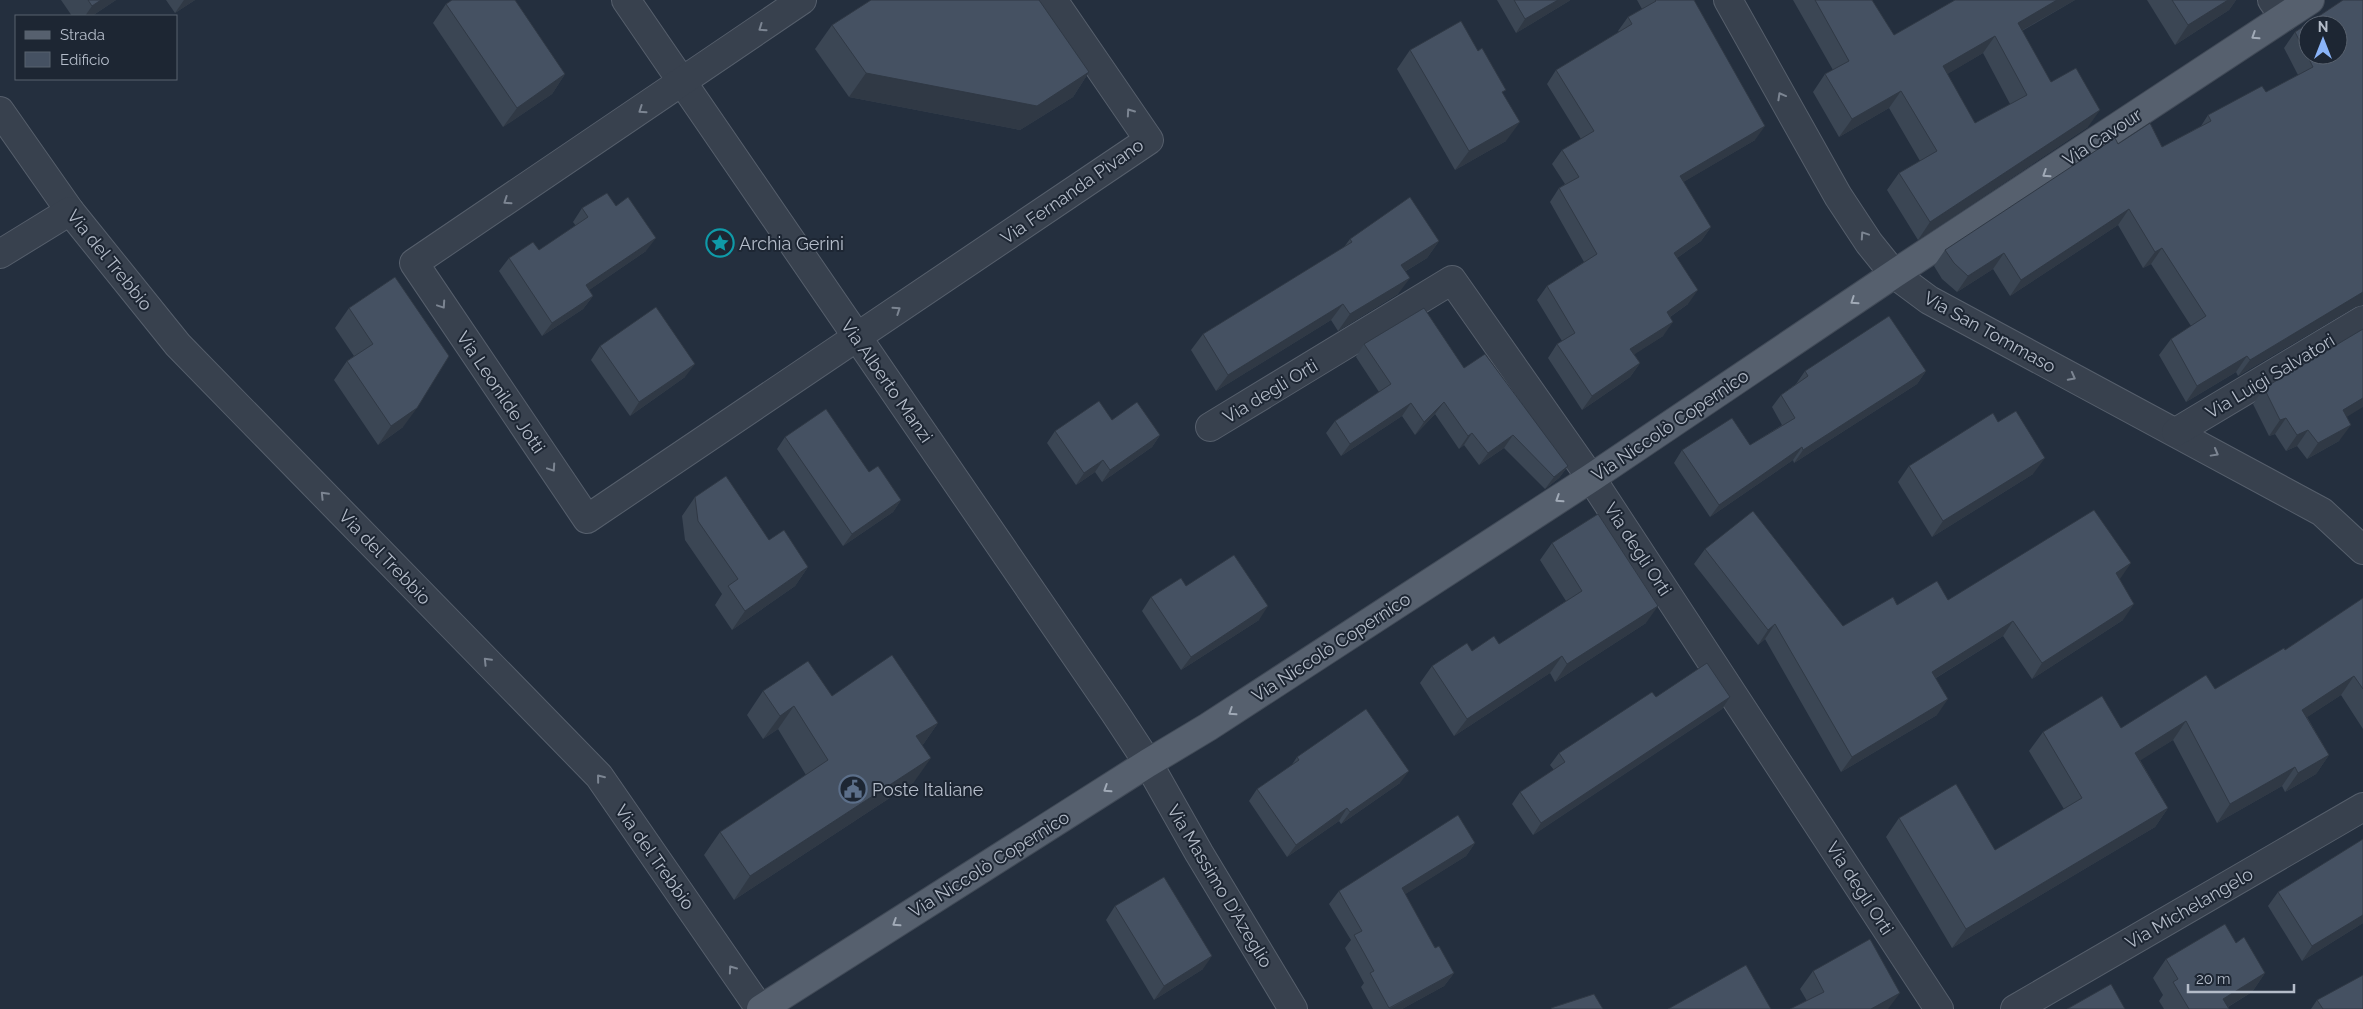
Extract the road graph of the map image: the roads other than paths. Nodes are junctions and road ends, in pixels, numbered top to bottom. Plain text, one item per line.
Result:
1 (626, 0) edge
2 (802, 0) edge
3 (1053, 0) edge
4 (1728, 0) edge
5 (2310, 0) edge
6 (2278, 8) edge
7 (682, 83) junction
8 (0, 111) edge
9 (70, 211) junction
10 (0, 254) edge
11 (1894, 274) junction
12 (2363, 320) edge
13 (857, 338) junction
14 (1210, 427) dead end
15 (2176, 432) junction
16 (1591, 478) junction
17 (2363, 550) edge
18 (1148, 763) junction
19 (2363, 807) edge
20 (761, 1009) edge
21 (1293, 1009) edge
22 (1940, 1009) edge
23 (2016, 1009) edge

1 - 7 street, Via Alberto Manzi
2 -> 7 street
13 -> 3 street, Via Fernanda Pivano
11 -> 4 street, Via San Tommaso
5 - 6 main road, Via Cavour
6 -> 11 main road, Via Cavour
7 - 13 street, Via Alberto Manzi
7 -> 13 street, Via Leonilde Jotti
8 - 9 street, Via del Trebbio
9 - 10 street
20 -> 9 street, Via del Trebbio
11 -> 15 street, Via San Tommaso
11 -> 16 main road, Via Niccolò Copernico
12 - 15 street, Via Luigi Salvatori
13 - 18 street, Via Alberto Manzi
14 - 16 street, Via degli Orti
15 -> 17 street, Via San Tommaso
16 -> 18 main road, Via Niccolò Copernico
16 - 22 street, Via degli Orti
18 -> 20 main road, Via Niccolò Copernico
18 - 21 street, Via Massimo D'Azeglio
19 - 23 street, Via Michelangelo

